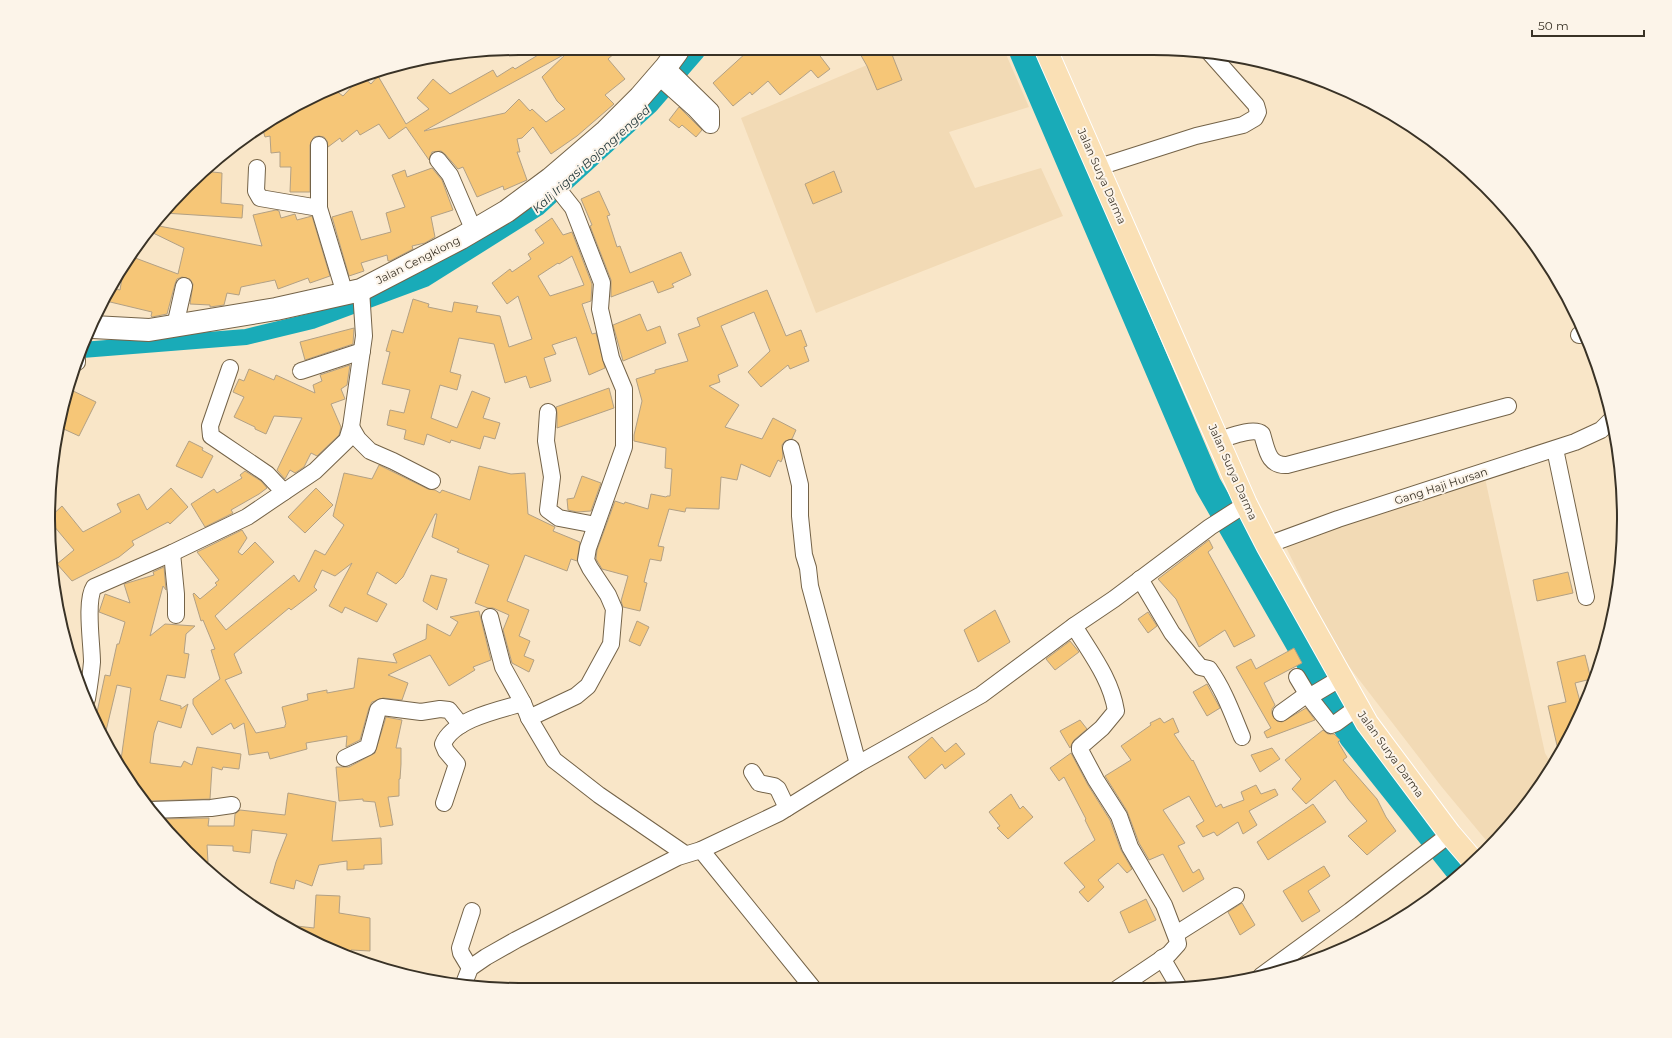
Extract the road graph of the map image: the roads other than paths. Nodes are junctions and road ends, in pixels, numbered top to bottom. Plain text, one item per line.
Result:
1 (1048, 55) edge
2 (1215, 59) edge
3 (668, 70) edge
4 (699, 105) dead end
5 (319, 145) dead end
6 (438, 160) dead end
7 (1098, 167) junction
8 (257, 168) dead end
9 (554, 183) junction
10 (319, 208) junction
11 (474, 231) junction
12 (184, 286) dead end
13 (356, 294) junction
14 (175, 326) junction
15 (97, 327) edge
16 (363, 343) junction
17 (230, 368) dead end
18 (301, 371) dead end
19 (1508, 406) dead end
20 (548, 412) dead end
21 (1607, 424) edge
22 (351, 427) junction
23 (1219, 440) junction
24 (791, 448) dead end
25 (1555, 450) junction
26 (432, 481) dead end
27 (284, 492) junction
28 (1240, 508) junction
29 (596, 525) junction
30 (1267, 544) junction
31 (172, 553) junction
32 (1140, 579) junction
33 (1586, 597) dead end
34 (176, 615) dead end
35 (490, 616) dead end
36 (1074, 626) junction
37 (1297, 677) dead end
38 (1337, 681) junction
39 (88, 691) edge
40 (1310, 696) junction
41 (523, 703) junction
42 (1355, 710) junction
43 (1281, 713) dead end
44 (529, 718) junction
45 (461, 725) junction
46 (1242, 737) dead end
47 (345, 758) dead end
48 (858, 764) junction
49 (752, 772) dead end
50 (444, 803) dead end
51 (232, 805) dead end
52 (787, 808) junction
53 (158, 810) edge
54 (1446, 836) junction
55 (701, 850) junction
56 (685, 854) junction
57 (1470, 858) edge
58 (1236, 896) dead end
59 (472, 911) dead end
60 (1176, 934) junction
61 (1162, 958) junction
62 (1274, 967) edge
63 (470, 968) junction
64 (465, 980) edge
65 (1176, 982) edge
66 (809, 983) edge
67 (1126, 983) edge

1 - 7 main road, Jalan Surya Darma
2 - 7 street
3 - 4 street
3 - 9 main road, Jalan Cengklong
5 - 10 street
6 - 11 street
7 - 23 main road, Jalan Surya Darma
8 - 10 street
9 - 11 main road, Jalan Cengklong
9 - 29 street
10 - 13 street
11 - 13 main road, Jalan Cengklong
12 - 14 street
13 - 14 main road, Jalan Cengklong
13 - 16 street
14 - 15 main road, Jalan Cengklong
16 - 18 street
16 - 22 street
17 - 27 street
19 - 23 street
20 - 29 street
21 - 25 street, Gang Haji Hursan
22 - 26 street
22 - 27 street
23 - 28 main road, Jalan Surya Darma
24 - 48 street
25 - 30 street, Gang Haji Hursan
25 - 33 street
27 - 31 street
28 - 30 main road, Jalan Surya Darma
28 - 32 street
29 - 44 street
30 - 38 main road, Jalan Surya Darma
31 - 34 street
31 - 39 street
32 - 36 street
32 - 46 street
35 - 41 street
36 - 48 street
36 - 60 street
37 - 40 street
38 - 40 street
38 - 42 main road, Jalan Surya Darma
40 - 42 street
40 - 43 street
41 - 44 street
41 - 45 street
42 - 54 main road, Jalan Surya Darma
44 - 56 street
45 - 47 street
45 - 50 street
48 - 52 street
49 - 52 street
51 - 53 street
52 - 55 street
54 - 57 main road, Jalan Surya Darma
54 - 62 street
55 - 56 street
55 - 66 street
56 - 63 street
58 - 60 street
59 - 63 street
60 - 61 street
61 - 65 street
61 - 67 street
63 - 64 street

